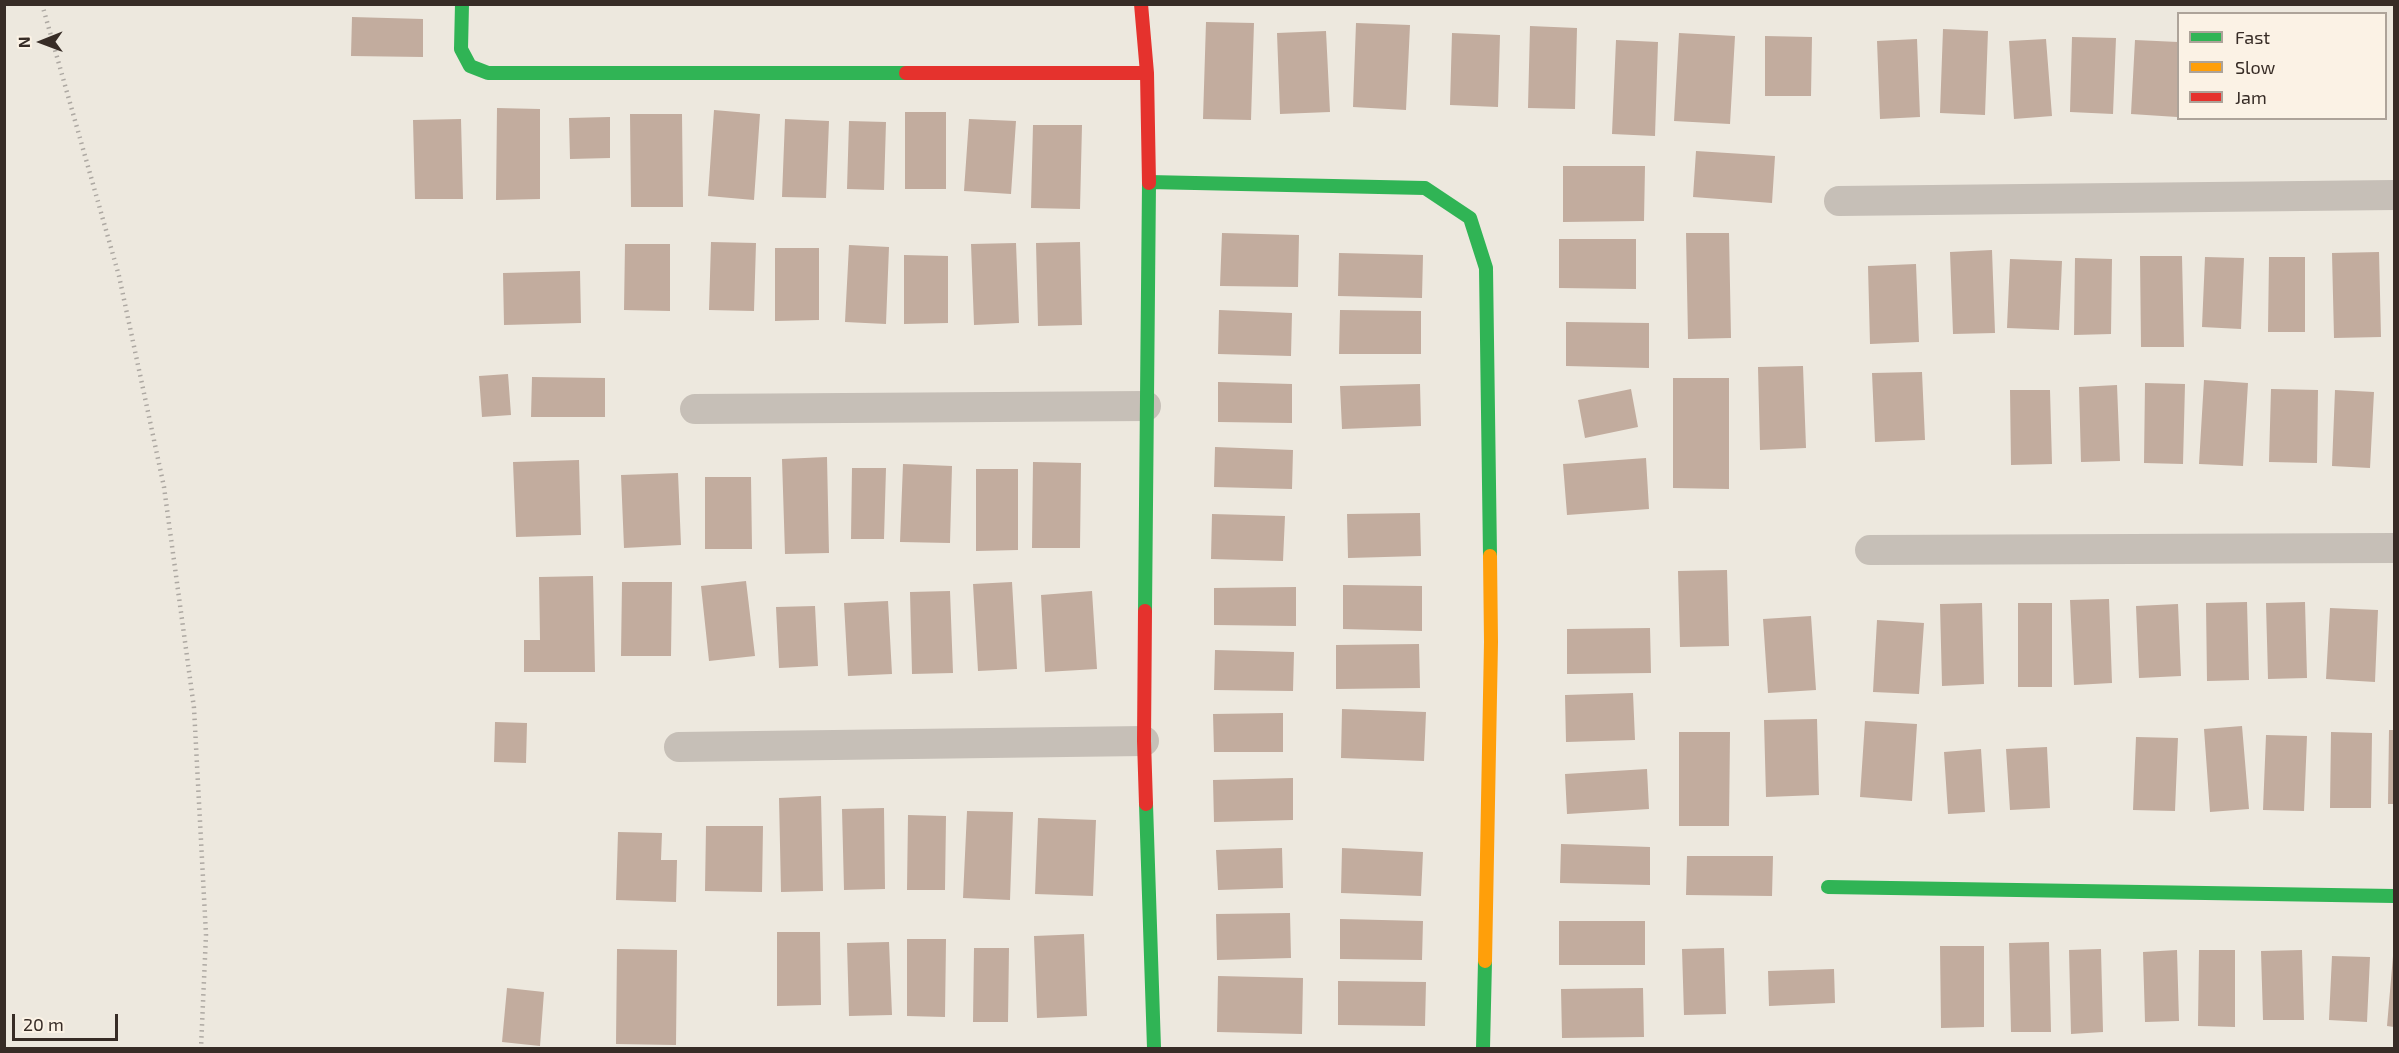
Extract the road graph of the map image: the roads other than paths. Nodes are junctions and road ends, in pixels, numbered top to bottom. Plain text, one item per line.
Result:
1 (462, 4) edge
2 (1141, 4) edge
3 (1147, 73) junction
4 (1149, 182) junction
5 (2394, 195) edge
6 (1839, 201) dead end
7 (1146, 406) junction
8 (695, 409) dead end
9 (2394, 548) edge
10 (1870, 550) dead end
11 (1144, 741) junction
12 (679, 747) dead end
13 (1828, 887) dead end
14 (2394, 896) edge
15 (1154, 1048) edge
16 (1483, 1048) edge

1 - 3 street
2 - 3 street
3 - 4 street
4 - 7 street
4 - 16 street
5 - 6 street
7 - 8 street
7 - 11 street
9 - 10 street
11 - 12 street
11 - 15 street
13 - 14 street

